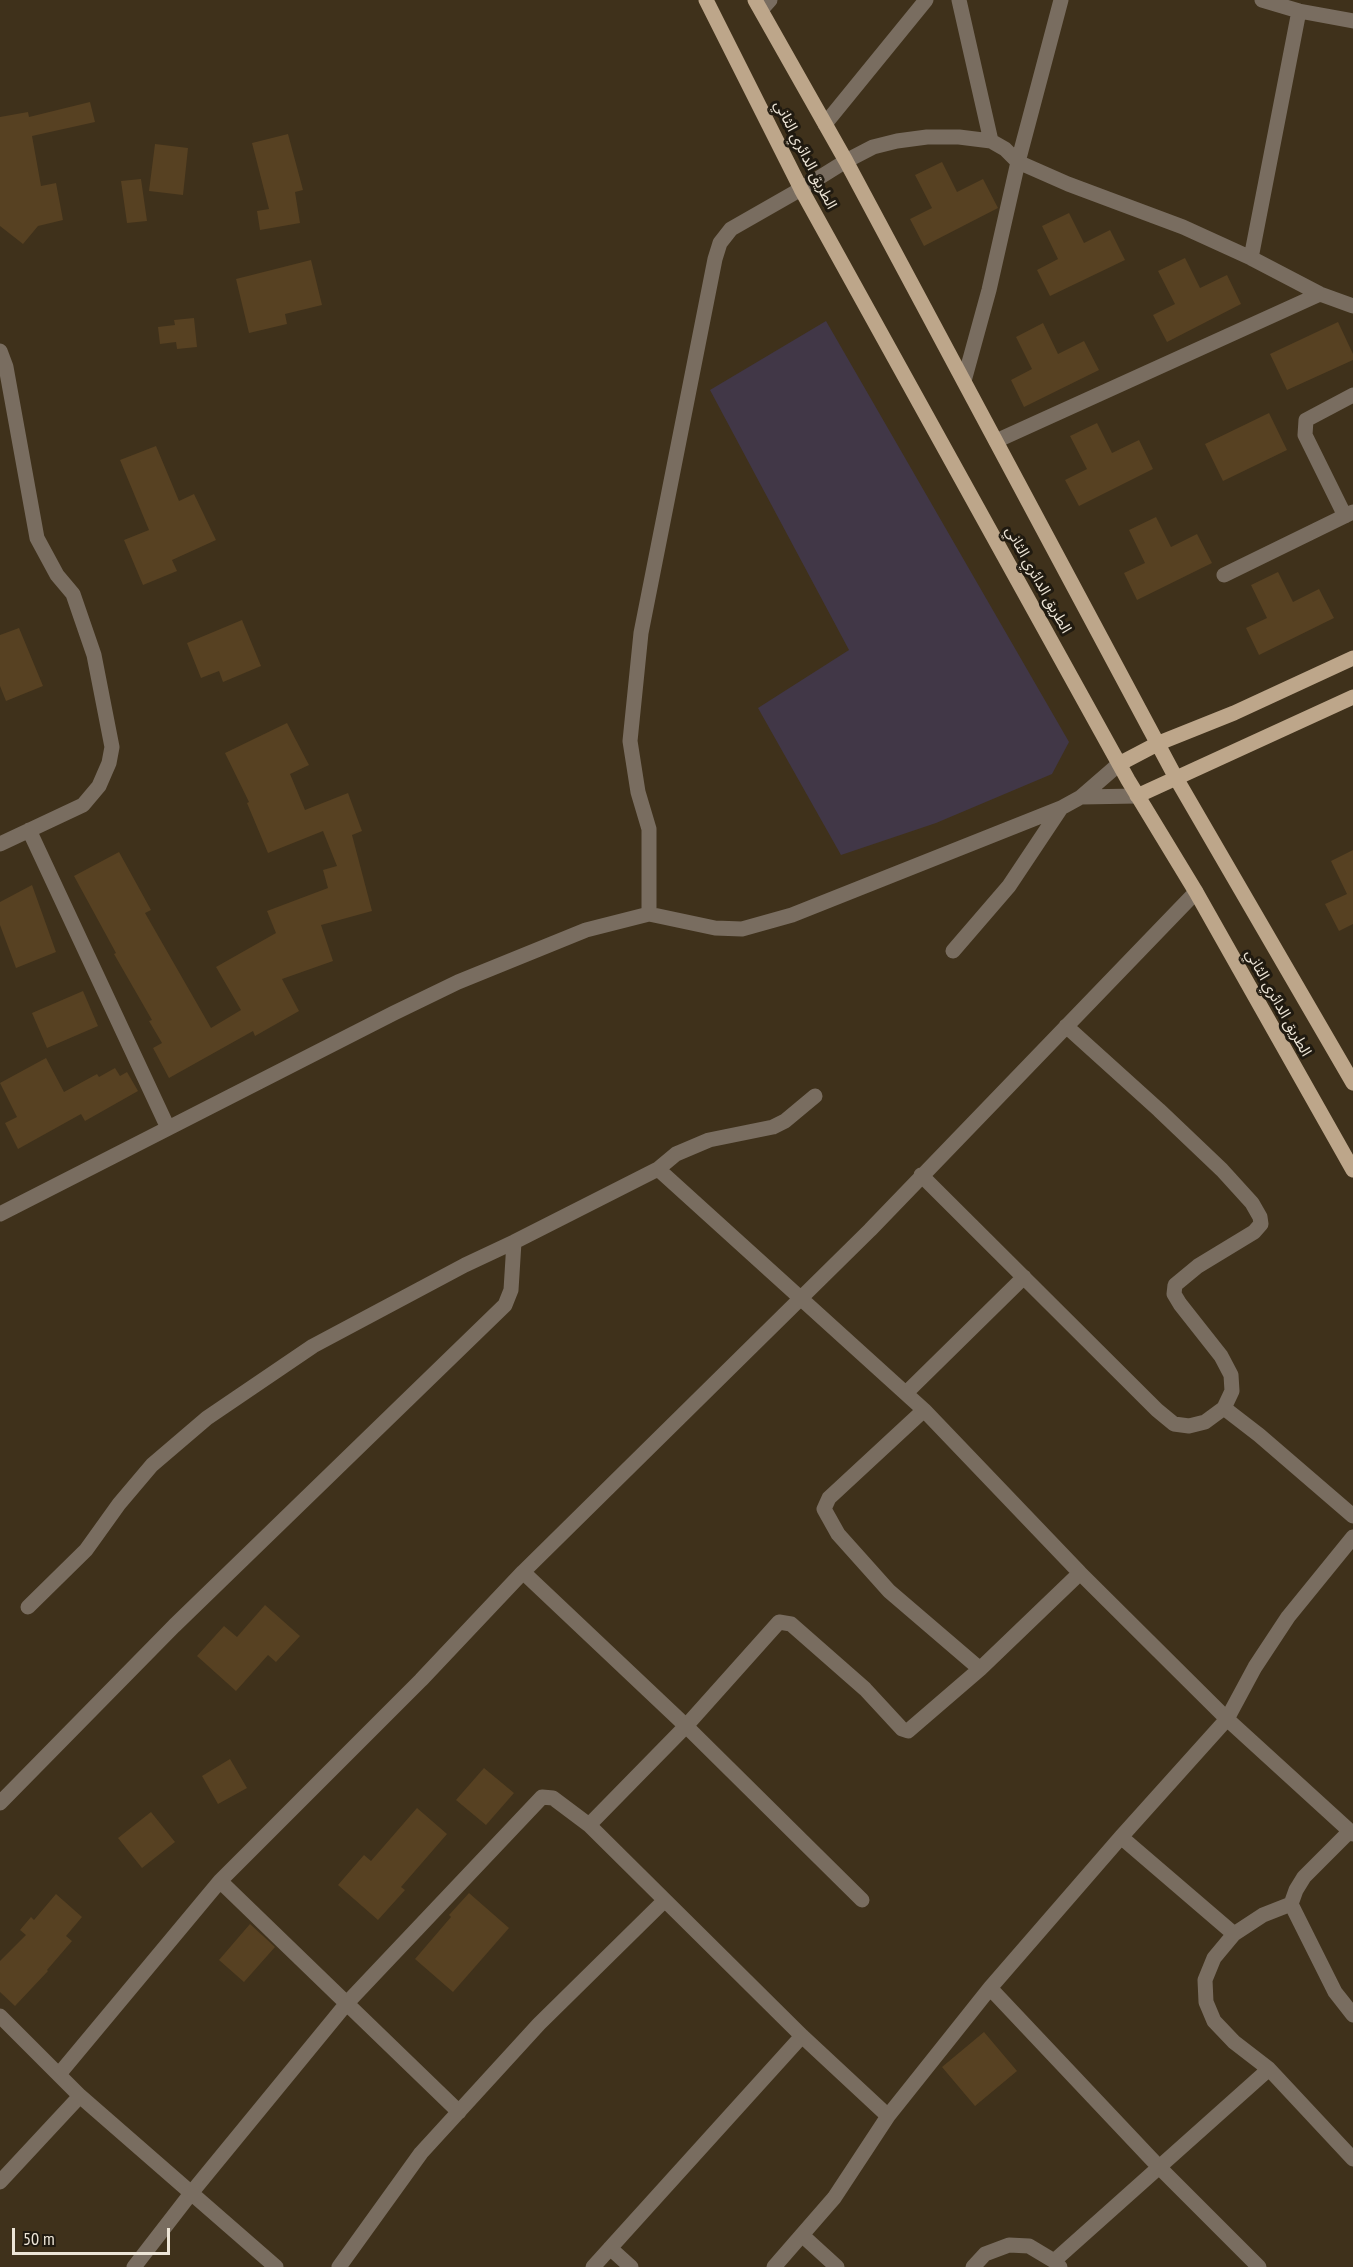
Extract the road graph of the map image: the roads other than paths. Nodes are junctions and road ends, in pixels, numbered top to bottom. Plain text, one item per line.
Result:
1 (706, 0) edge
2 (926, 0) edge
3 (959, 0) edge
4 (1061, 0) edge
5 (1262, 0) edge
6 (762, 3) edge
7 (1299, 11) junction
8 (1353, 21) edge
9 (825, 124) junction
10 (991, 141) junction
11 (846, 160) junction
12 (1018, 162) junction
13 (801, 189) junction
14 (1251, 258) junction
15 (1320, 294) junction
16 (1353, 306) edge
17 (0, 351) edge
18 (964, 381) junction
19 (1353, 395) edge
20 (996, 441) junction
21 (1349, 514) edge
22 (1224, 575) dead end
23 (1353, 658) edge
24 (1353, 697) edge
25 (1159, 743) junction
26 (1119, 764) junction
27 (1176, 778) junction
28 (1137, 796) junction
29 (1081, 797) junction
30 (1062, 808) junction
31 (29, 830) junction
32 (0, 844) edge
33 (1196, 892) junction
34 (649, 914) junction
35 (953, 951) dead end
36 (1066, 1026) junction
37 (1353, 1083) edge
38 (815, 1096) dead end
39 (168, 1128) junction
40 (658, 1169) junction
41 (1353, 1170) edge
42 (921, 1175) junction
43 (0, 1214) edge
44 (514, 1242) junction
45 (1023, 1277) junction
46 (800, 1297) junction
47 (906, 1393) junction
48 (1224, 1408) junction
49 (924, 1410) junction
50 (1353, 1516) edge
51 (1353, 1537) edge
52 (523, 1572) junction
53 (1080, 1573) junction
54 (28, 1606) dead end
55 (980, 1668) junction
56 (1227, 1719) junction
57 (686, 1726) junction
58 (0, 1803) edge
59 (589, 1825) junction
60 (1352, 1833) edge
61 (1121, 1837) junction
62 (220, 1881) junction
63 (862, 1900) dead end
64 (664, 1901) junction
65 (1292, 1904) junction
66 (1234, 1934) junction
67 (990, 1988) junction
68 (347, 2003) junction
69 (1353, 2015) edge
70 (0, 2016) edge
71 (802, 2036) junction
72 (1269, 2069) junction
73 (60, 2073) junction
74 (80, 2096) junction
75 (459, 2112) junction
76 (888, 2116) junction
77 (1353, 2159) edge
78 (1159, 2167) junction
79 (0, 2182) edge
80 (192, 2192) junction
81 (803, 2236) junction
82 (610, 2248) junction
83 (1057, 2264) edge
84 (134, 2267) edge
85 (276, 2267) edge
86 (339, 2267) edge
87 (592, 2267) edge
88 (632, 2267) edge
89 (774, 2267) edge
90 (837, 2267) edge
91 (973, 2267) edge
92 (1259, 2267) edge

1 - 13 main road, الطريق الدائري الثاني
2 - 9 street
3 - 10 street
4 - 12 street
5 - 7 street
6 - 9 main road, الطريق الدائري الثاني
7 - 8 street
7 - 14 street
9 - 11 main road, الطريق الدائري الثاني
10 - 11 street
10 - 12 street
11 - 13 street
11 - 18 main road, الطريق الدائري الثاني
12 - 14 street
12 - 18 street
13 - 26 main road, الطريق الدائري الثاني
13 - 34 street
14 - 15 street
15 - 16 street
15 - 20 street
17 - 31 street
18 - 20 main road, الطريق الدائري الثاني
19 - 21 street
20 - 25 main road, الطريق الدائري الثاني
21 - 22 street
23 - 25 main road
24 - 27 main road
25 - 26 main road
25 - 27 main road, الطريق الدائري الثاني
26 - 28 main road, الطريق الدائري الثاني
26 - 29 street
27 - 28 main road
27 - 37 main road, الطريق الدائري الثاني
28 - 29 street
28 - 33 main road, الطريق الدائري الثاني
29 - 30 street
30 - 34 street
30 - 35 street
31 - 32 street
31 - 39 street
33 - 36 street
33 - 41 main road, الطريق الدائري الثاني
34 - 39 street
36 - 42 street
36 - 48 street
38 - 40 street
39 - 43 street
40 - 44 street
40 - 46 street
42 - 45 street
42 - 46 street
44 - 54 street
44 - 58 street
45 - 47 street
45 - 48 street
46 - 47 street
46 - 52 street
47 - 49 street
48 - 50 street
49 - 53 street
49 - 55 street
51 - 56 street
52 - 57 street
52 - 62 street
53 - 55 street
53 - 56 street
55 - 57 street
56 - 60 street
56 - 61 street
57 - 59 street
57 - 63 street
59 - 64 street
59 - 68 street
60 - 65 street
61 - 66 street
61 - 67 street
62 - 68 street
62 - 73 street
64 - 71 street
64 - 75 street
65 - 66 street
65 - 69 street
66 - 72 street
67 - 76 street
67 - 78 street
68 - 75 street
68 - 80 street
70 - 73 street
71 - 76 street
71 - 82 street
72 - 77 street
72 - 78 street
73 - 74 street
74 - 79 street
74 - 80 street
75 - 86 street
76 - 81 street
78 - 83 street
78 - 92 street
80 - 84 street
80 - 85 street
81 - 89 street
81 - 90 street
82 - 87 street
82 - 88 street
83 - 91 street

